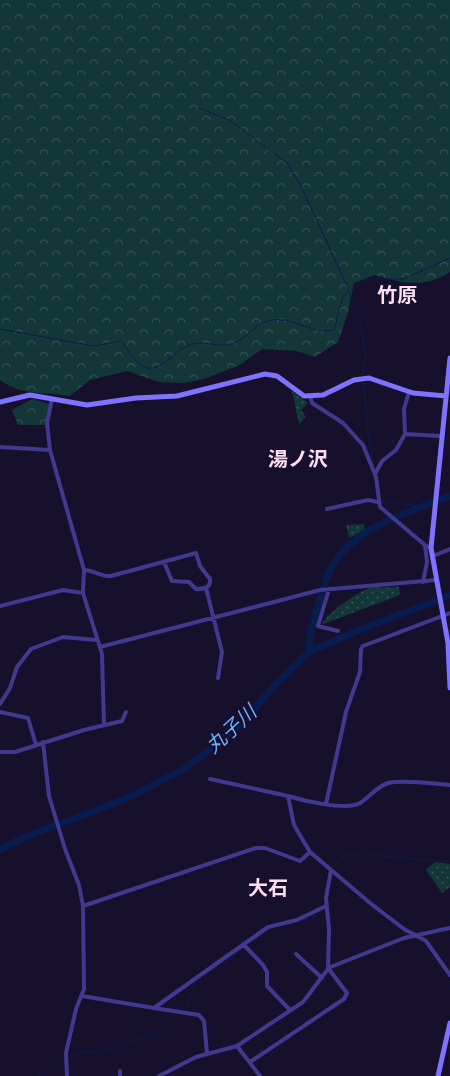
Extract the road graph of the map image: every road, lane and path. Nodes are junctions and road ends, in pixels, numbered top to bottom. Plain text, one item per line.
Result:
1 (450, 358) edge
2 (409, 392) junction
3 (310, 396) junction
4 (448, 396) edge
5 (52, 399) junction
6 (0, 402) edge
7 (405, 434) junction
8 (441, 436) junction
9 (0, 447) edge
10 (50, 450) junction
11 (375, 474) junction
12 (378, 502) junction
13 (327, 508) dead end
14 (425, 545) junction
15 (431, 548) junction
16 (450, 548) edge
17 (433, 556) junction
18 (164, 562) junction
19 (84, 570) junction
20 (423, 582) junction
21 (437, 582) junction
22 (206, 588) junction
23 (329, 588) junction
24 (83, 592) junction
25 (0, 606) edge
26 (450, 613) edge
27 (444, 616) junction
28 (214, 618) junction
29 (338, 631) dead end
30 (96, 640) junction
31 (100, 647) junction
32 (449, 666) edge
33 (218, 678) dead end
34 (450, 688) edge
35 (0, 704) edge
36 (0, 712) edge
37 (126, 712) dead end
38 (104, 724) junction
39 (43, 742) junction
40 (36, 745) junction
41 (0, 752) edge
42 (210, 779) dead end
43 (450, 786) edge
44 (288, 796) junction
45 (326, 804) junction
46 (310, 852) junction
47 (331, 870) junction
48 (83, 906) junction
49 (326, 906) junction
50 (450, 928) edge
51 (415, 935) junction
52 (243, 944) junction
53 (296, 954) dead end
54 (328, 968) junction
55 (450, 975) edge
56 (322, 978) junction
57 (82, 996) junction
58 (154, 1008) junction
59 (290, 1010) junction
60 (450, 1023) edge
61 (237, 1046) junction
62 (208, 1053) junction
63 (250, 1062) junction
64 (68, 1076) edge
65 (159, 1076) edge
66 (260, 1076) edge
67 (438, 1076) edge

1 - 4 street
2 - 3 street
2 - 4 street
2 - 7 street
3 - 5 street
3 - 11 street
4 - 8 street
5 - 6 street
5 - 10 street
7 - 8 street
7 - 11 street
8 - 15 street
9 - 10 street
10 - 19 street
11 - 12 street
12 - 13 street
12 - 14 street
14 - 15 street
14 - 20 street
15 - 17 street
16 - 17 street
17 - 21 street
18 - 19 street
18 - 22 street
18 - 22 street
19 - 24 street
20 - 21 street
20 - 23 street
21 - 27 street
22 - 28 street
23 - 28 street
23 - 29 street
24 - 25 street
24 - 30 street
26 - 27 street
27 - 32 street
27 - 45 street
28 - 31 street
28 - 33 street
30 - 31 street
30 - 35 street
31 - 38 street
32 - 34 street
36 - 40 street
37 - 38 street
38 - 39 street
39 - 40 street
39 - 48 street
40 - 41 street
42 - 44 street
43 - 45 street
44 - 45 street
44 - 46 street
46 - 47 street
46 - 48 street
47 - 49 street
47 - 51 street
48 - 57 street
49 - 52 street
49 - 54 street
50 - 51 street
51 - 54 street
51 - 55 street
52 - 58 street
52 - 59 street
53 - 56 street
54 - 56 street
54 - 63 street
56 - 59 street
57 - 58 street
57 - 64 street
58 - 62 street
59 - 61 street
60 - 67 street
61 - 62 street
61 - 63 street
62 - 65 street
63 - 66 street

